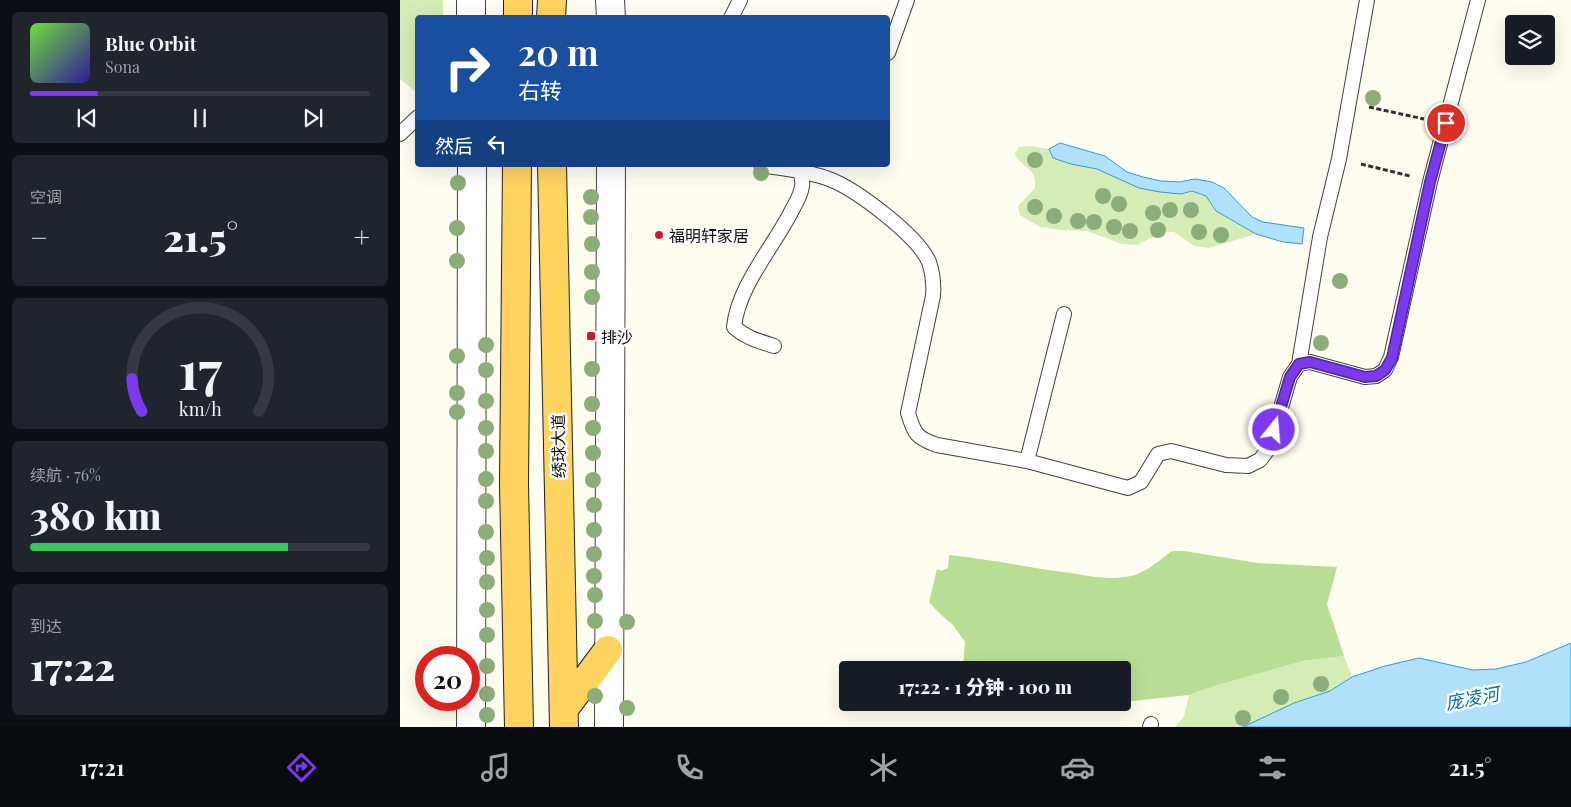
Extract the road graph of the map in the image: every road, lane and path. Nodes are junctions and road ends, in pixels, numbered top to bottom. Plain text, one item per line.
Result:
1 (471, 0) edge
2 (518, 0) edge
3 (552, 0) edge
4 (610, 0) edge
5 (740, 0) edge
6 (907, 0) edge
7 (1368, 0) edge
8 (1478, 0) edge
9 (471, 15) edge
10 (518, 15) edge
11 (551, 15) edge
12 (611, 15) edge
13 (732, 15) edge
14 (890, 47) edge
15 (1350, 103) junction
16 (415, 119) edge
17 (1446, 123) junction
18 (400, 134) edge
19 (1339, 159) junction
20 (472, 167) edge
21 (516, 167) edge
22 (552, 167) edge
23 (611, 167) edge
24 (775, 167) edge
25 (801, 171) junction
26 (1430, 182) junction
27 (1064, 314) dead end
28 (774, 346) dead end
29 (1299, 364) junction
30 (1027, 461) junction
31 (608, 650) junction
32 (564, 718) edge
33 (471, 727) edge
34 (519, 727) edge
35 (609, 727) edge

1 - 9 street
2 - 10 main road
3 - 11 main road
4 - 12 street
5 - 13 lane
6 - 14 lane
7 - 15 lane
8 - 17 lane
15 - 17 path
15 - 19 lane
16 - 18 lane
17 - 26 lane
19 - 26 path
19 - 29 lane
20 - 33 street
21 - 34 main road
22 - 32 main road, 绣球大道
23 - 31 street
24 - 25 lane
25 - 28 lane
25 - 30 lane
26 - 29 lane
27 - 30 lane
29 - 30 lane
31 - 32 main road
31 - 35 street

